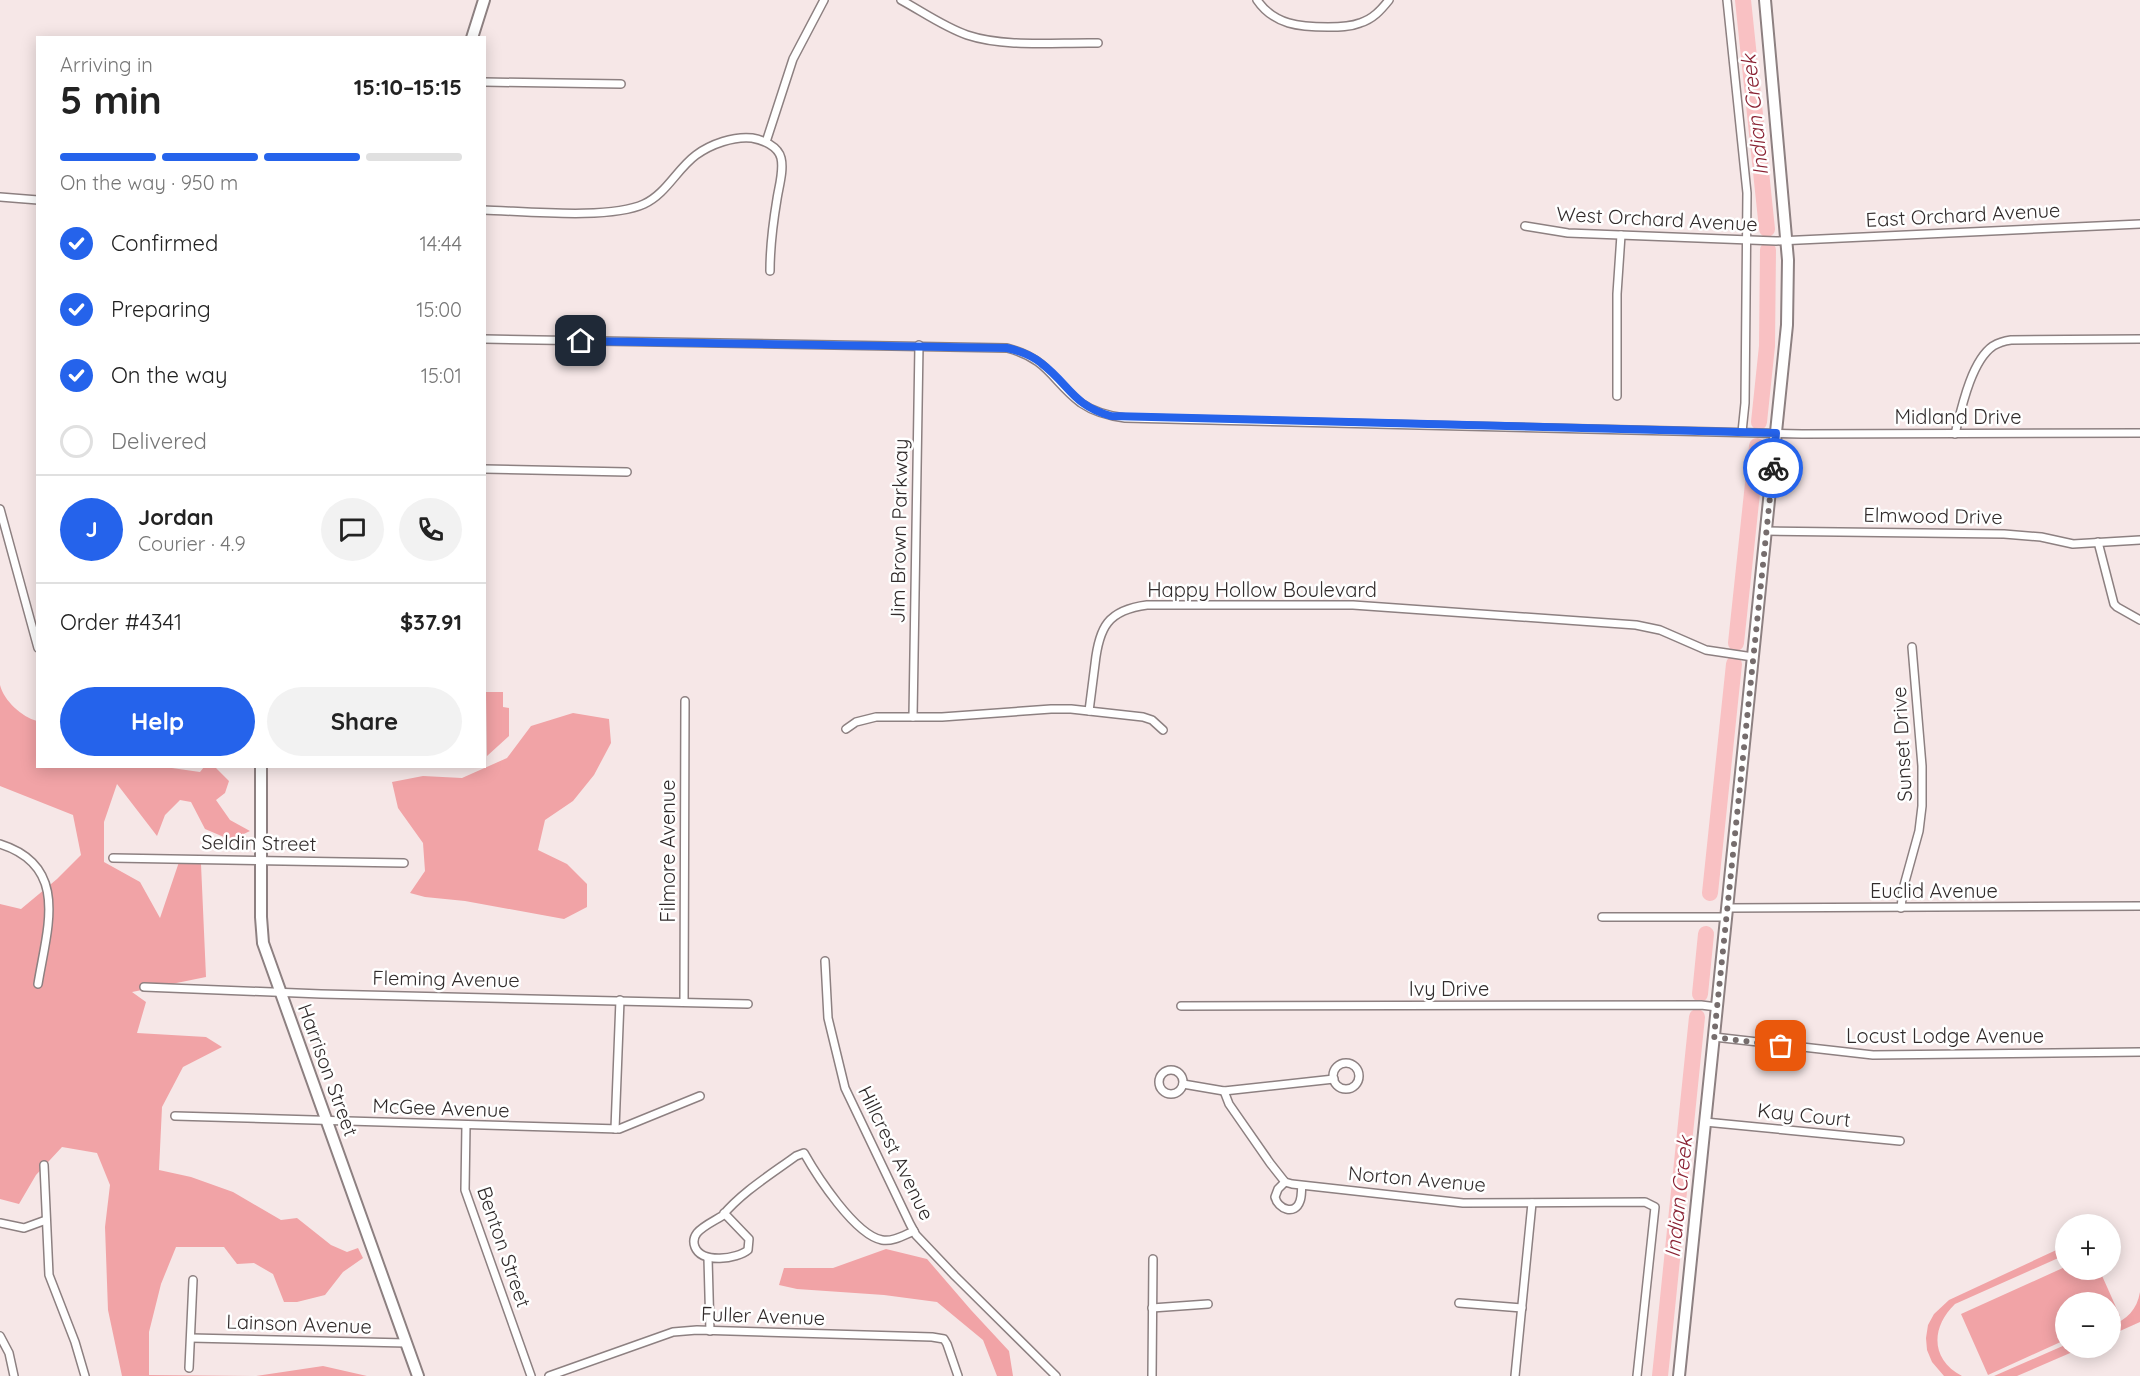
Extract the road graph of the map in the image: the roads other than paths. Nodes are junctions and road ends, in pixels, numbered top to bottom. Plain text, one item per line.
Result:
1 (484, 0) edge
2 (824, 0) edge
3 (901, 0) edge
4 (1257, 0) edge
5 (1389, 0) edge
6 (1727, 0) edge
7 (1765, 0) edge
8 (473, 36) edge
9 (1098, 43) dead end
10 (486, 82) edge
11 (621, 84) dead end
12 (766, 142) junction
13 (0, 197) edge
14 (36, 200) edge
15 (486, 210) edge
16 (2140, 224) edge
17 (1525, 226) dead end
18 (1621, 235) junction
19 (1748, 240) junction
20 (1787, 240) junction
21 (770, 271) dead end
22 (486, 339) edge
23 (2140, 339) edge
24 (919, 345) junction
25 (1617, 396) dead end
26 (1742, 432) junction
27 (1776, 433) junction
28 (2140, 433) edge
29 (1955, 434) junction
30 (486, 469) edge
31 (627, 472) dead end
32 (0, 509) edge
33 (1766, 531) junction
34 (2140, 540) edge
35 (2098, 542) junction
36 (2140, 620) edge
37 (36, 641) edge
38 (1912, 647) dead end
39 (1753, 657) junction
40 (685, 701) dead end
41 (1089, 711) junction
42 (913, 717) junction
43 (846, 729) dead end
44 (1163, 730) dead end
45 (261, 768) edge
46 (0, 844) edge
47 (113, 858) dead end
48 (261, 859) junction
49 (404, 863) dead end
50 (2140, 906) edge
51 (1900, 908) junction
52 (1727, 913) junction
53 (1602, 917) dead end
54 (825, 961) dead end
55 (38, 984) dead end
56 (144, 987) dead end
57 (280, 992) junction
58 (620, 1000) junction
59 (684, 1002) junction
60 (748, 1004) dead end
61 (1181, 1006) dead end
62 (1717, 1007) junction
63 (1714, 1037) junction
64 (2140, 1052) edge
65 (1334, 1079) dead end
66 (1183, 1084) dead end
67 (1224, 1091) junction
68 (700, 1096) dead end
69 (175, 1116) dead end
70 (327, 1121) junction
71 (1705, 1122) junction
72 (466, 1125) junction
73 (615, 1129) junction
74 (1900, 1141) dead end
75 (44, 1165) dead end
76 (1286, 1182) junction
77 (1302, 1186) junction
78 (1532, 1203) junction
79 (724, 1213) junction
80 (46, 1220) junction
81 (0, 1223) edge
82 (914, 1231) junction
83 (708, 1258) junction
84 (1153, 1259) dead end
85 (193, 1280) dead end
86 (1459, 1303) dead end
87 (1208, 1304) dead end
88 (1152, 1308) junction
89 (1522, 1308) junction
90 (710, 1331) junction
91 (0, 1336) edge
92 (190, 1338) junction
93 (406, 1343) junction
94 (189, 1368) dead end
95 (14, 1376) edge
96 (85, 1376) edge
97 (418, 1376) edge
98 (531, 1376) edge
99 (549, 1376) edge
100 (958, 1376) edge
101 (1056, 1376) edge
102 (1152, 1376) edge
103 (1515, 1376) edge
104 (1637, 1376) edge
105 (1679, 1376) edge

1 - 8 main road
2 - 12 street
3 - 9 street
4 - 5 street
6 - 19 street
7 - 20 main road
10 - 11 street
12 - 15 street
12 - 21 street
13 - 14 street
16 - 20 street, East Orchard Avenue
17 - 18 street, West Orchard Avenue
18 - 19 street, West Orchard Avenue
18 - 25 street
19 - 20 street, West Orchard Avenue
19 - 26 street
20 - 27 main road
22 - 24 street, Midland Drive
23 - 29 street
24 - 26 street, Midland Drive
24 - 42 street, Jim Brown Parkway
26 - 27 street, Midland Drive
27 - 29 street, Midland Drive
27 - 33 main road
28 - 29 street, Midland Drive
30 - 31 street
32 - 37 street
33 - 35 street, Elmwood Drive
33 - 39 main road
34 - 35 street, Elmwood Drive
35 - 36 street
38 - 51 street, Sunset Drive
39 - 41 street, Happy Hollow Boulevard
39 - 52 main road
40 - 59 street, Filmore Avenue
41 - 42 street
41 - 44 street
42 - 43 street
45 - 48 main road, Harrison Street
46 - 55 street
47 - 48 street, Seldin Street
48 - 49 street, Seldin Street
48 - 57 main road, Harrison Street
50 - 51 street, Euclid Avenue
51 - 52 street, Euclid Avenue
52 - 53 street, Euclid Avenue
52 - 62 main road
54 - 82 street, Hillcrest Avenue
56 - 57 street, Fleming Avenue
57 - 58 street, Fleming Avenue
57 - 70 main road, Harrison Street
58 - 59 street, Fleming Avenue
58 - 73 street
59 - 60 street, Fleming Avenue
61 - 62 street, Ivy Drive
62 - 63 main road
63 - 64 street, Locust Lodge Avenue
63 - 71 main road
65 - 67 street
66 - 67 street
67 - 76 street
68 - 73 street, McGee Avenue
69 - 70 street, McGee Avenue
70 - 72 street, McGee Avenue
70 - 93 main road, Harrison Street
71 - 74 street, Kay Court
71 - 105 main road
72 - 73 street, McGee Avenue
72 - 98 street, Benton Street
75 - 80 street
76 - 77 street, Norton Avenue
76 - 77 street
77 - 78 street, Norton Avenue
78 - 89 street
78 - 104 street, Norton Avenue
79 - 82 street
79 - 83 street
79 - 83 street
80 - 81 street
80 - 96 street
82 - 101 street, Hillcrest Avenue
83 - 90 street
84 - 88 street
85 - 92 street
86 - 89 street
87 - 88 street
88 - 102 street
89 - 103 street
90 - 99 street, Fuller Avenue
90 - 100 street, Fuller Avenue
91 - 95 street
92 - 93 street, Lainson Avenue
92 - 94 street
93 - 97 main road, Harrison Street

